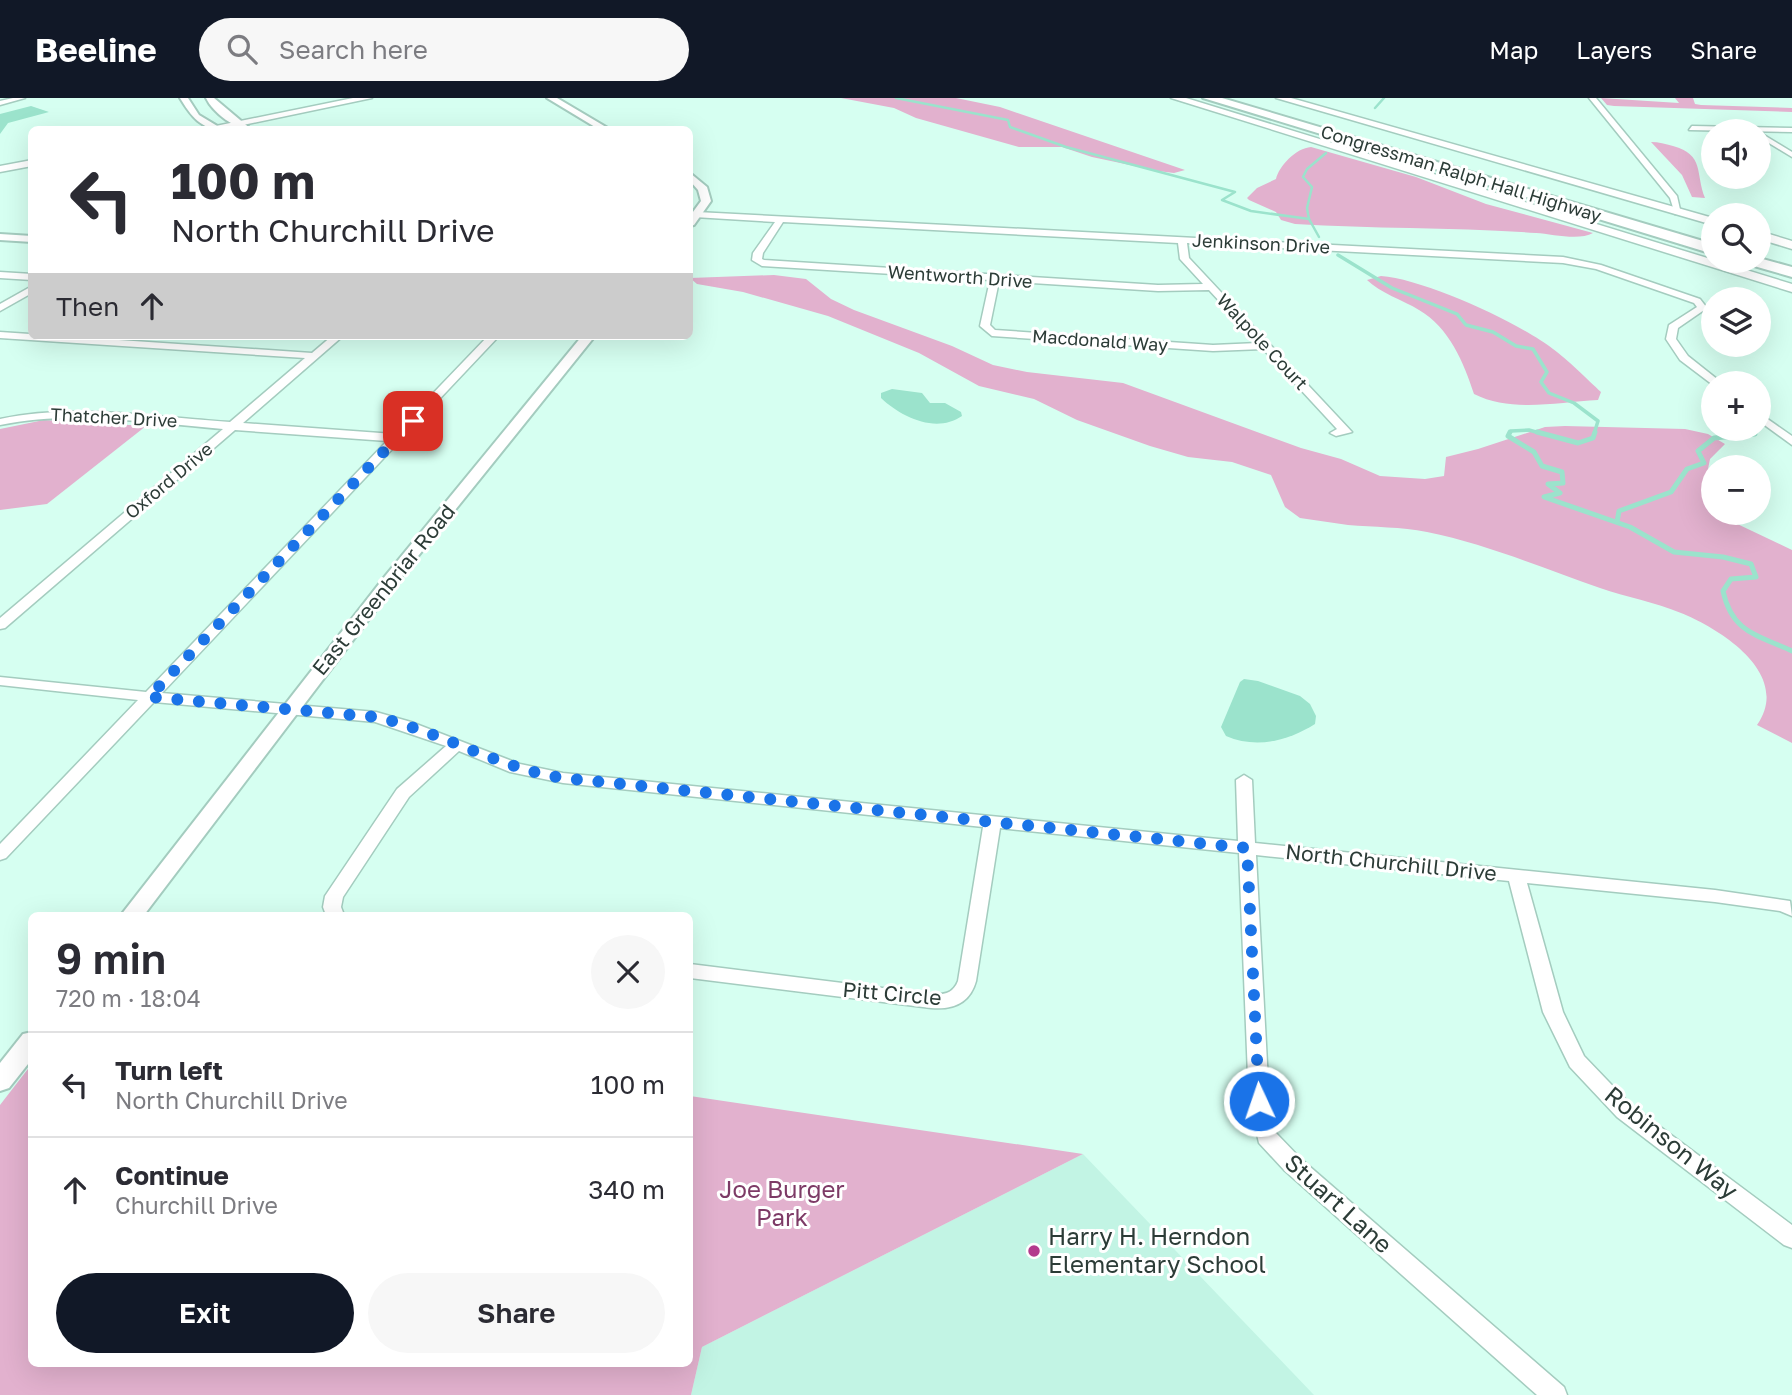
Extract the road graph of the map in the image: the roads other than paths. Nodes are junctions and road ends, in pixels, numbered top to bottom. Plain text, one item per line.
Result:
1 (22, 98) edge
2 (184, 98) edge
3 (210, 98) edge
4 (367, 98) edge
5 (551, 98) edge
6 (1176, 98) edge
7 (1244, 98) edge
8 (1282, 98) edge
9 (1592, 98) edge
10 (1204, 101) edge
11 (0, 103) edge
12 (237, 122) junction
13 (213, 126) edge
14 (224, 126) edge
15 (242, 126) edge
16 (600, 126) edge
17 (1692, 128) dead end
18 (1701, 128) edge
19 (1792, 130) edge
20 (1771, 131) edge
21 (1771, 141) edge
22 (1792, 155) edge
23 (28, 164) edge
24 (0, 169) edge
25 (693, 179) edge
26 (1678, 212) junction
27 (697, 215) junction
28 (781, 219) junction
29 (1701, 219) edge
30 (693, 220) edge
31 (1701, 232) edge
32 (0, 237) edge
33 (28, 239) edge
34 (1771, 239) edge
35 (1182, 240) junction
36 (1792, 245) edge
37 (1701, 246) edge
38 (1771, 253) edge
39 (1792, 259) edge
40 (1771, 266) edge
41 (1792, 272) edge
42 (0, 275) edge
43 (28, 277) edge
44 (995, 279) junction
45 (1211, 287) junction
46 (1792, 288) edge
47 (28, 291) edge
48 (0, 308) edge
49 (0, 335) edge
50 (28, 337) edge
51 (75, 340) edge
52 (333, 340) edge
53 (490, 340) edge
54 (586, 340) edge
55 (1267, 346) junction
56 (315, 356) junction
57 (1701, 371) edge
58 (0, 422) edge
59 (1771, 425) edge
60 (234, 426) junction
61 (1336, 433) dead end
62 (396, 438) junction
63 (1792, 442) edge
64 (0, 625) edge
65 (0, 681) edge
66 (149, 697) junction
67 (288, 711) junction
68 (457, 745) junction
69 (1244, 780) dead end
70 (992, 823) junction
71 (3, 847) edge
72 (1247, 848) junction
73 (1516, 876) junction
74 (1792, 910) edge
75 (134, 912) edge
76 (334, 912) edge
77 (693, 971) edge
78 (28, 1046) edge
79 (0, 1081) edge
80 (1792, 1238) edge
81 (1555, 1395) edge

1 - 11 street
2 - 13 street
3 - 12 street
4 - 12 main road
5 - 16 street
6 - 10 main road
7 - 31 highway, Congressman Ralph Hall Highway
8 - 26 main road
9 - 26 street
10 - 37 highway, Congressman Ralph Hall Highway
10 - 46 main road
12 - 14 main road
12 - 15 street
17 - 18 street
19 - 20 street
21 - 22 street
23 - 24 main road
25 - 27 street
26 - 29 main road
27 - 28 street, Jenkinson Drive
27 - 30 street
28 - 35 street, Jenkinson Drive
28 - 44 street, Wentworth Drive
32 - 33 street
34 - 36 main road
35 - 45 street, Walpole Court
35 - 57 street, Jenkinson Drive
38 - 39 highway
40 - 41 highway
42 - 43 street
44 - 45 street, Wentworth Drive
44 - 55 street, Macdonald Way
45 - 55 street, Walpole Court
47 - 48 street
49 - 50 street
51 - 56 street
52 - 56 street, Oxford Drive
53 - 62 street
54 - 67 street, East Greenbriar Road
55 - 61 street, Walpole Court
56 - 60 street, Oxford Drive
58 - 60 street, Thatcher Drive
59 - 63 street
60 - 62 street, Thatcher Drive
60 - 64 street, Oxford Drive
62 - 66 street
65 - 66 street, North Churchill Drive
66 - 67 street, North Churchill Drive
66 - 71 street
67 - 68 street, North Churchill Drive
67 - 75 street, East Greenbriar Road
68 - 70 street, North Churchill Drive
68 - 76 street
69 - 72 street, Stuart Lane
70 - 72 street, North Churchill Drive
70 - 77 street, Pitt Circle
72 - 73 street, North Churchill Drive
72 - 81 street, Stuart Lane
73 - 74 street, North Churchill Drive
73 - 80 street, Robinson Way
78 - 79 street

